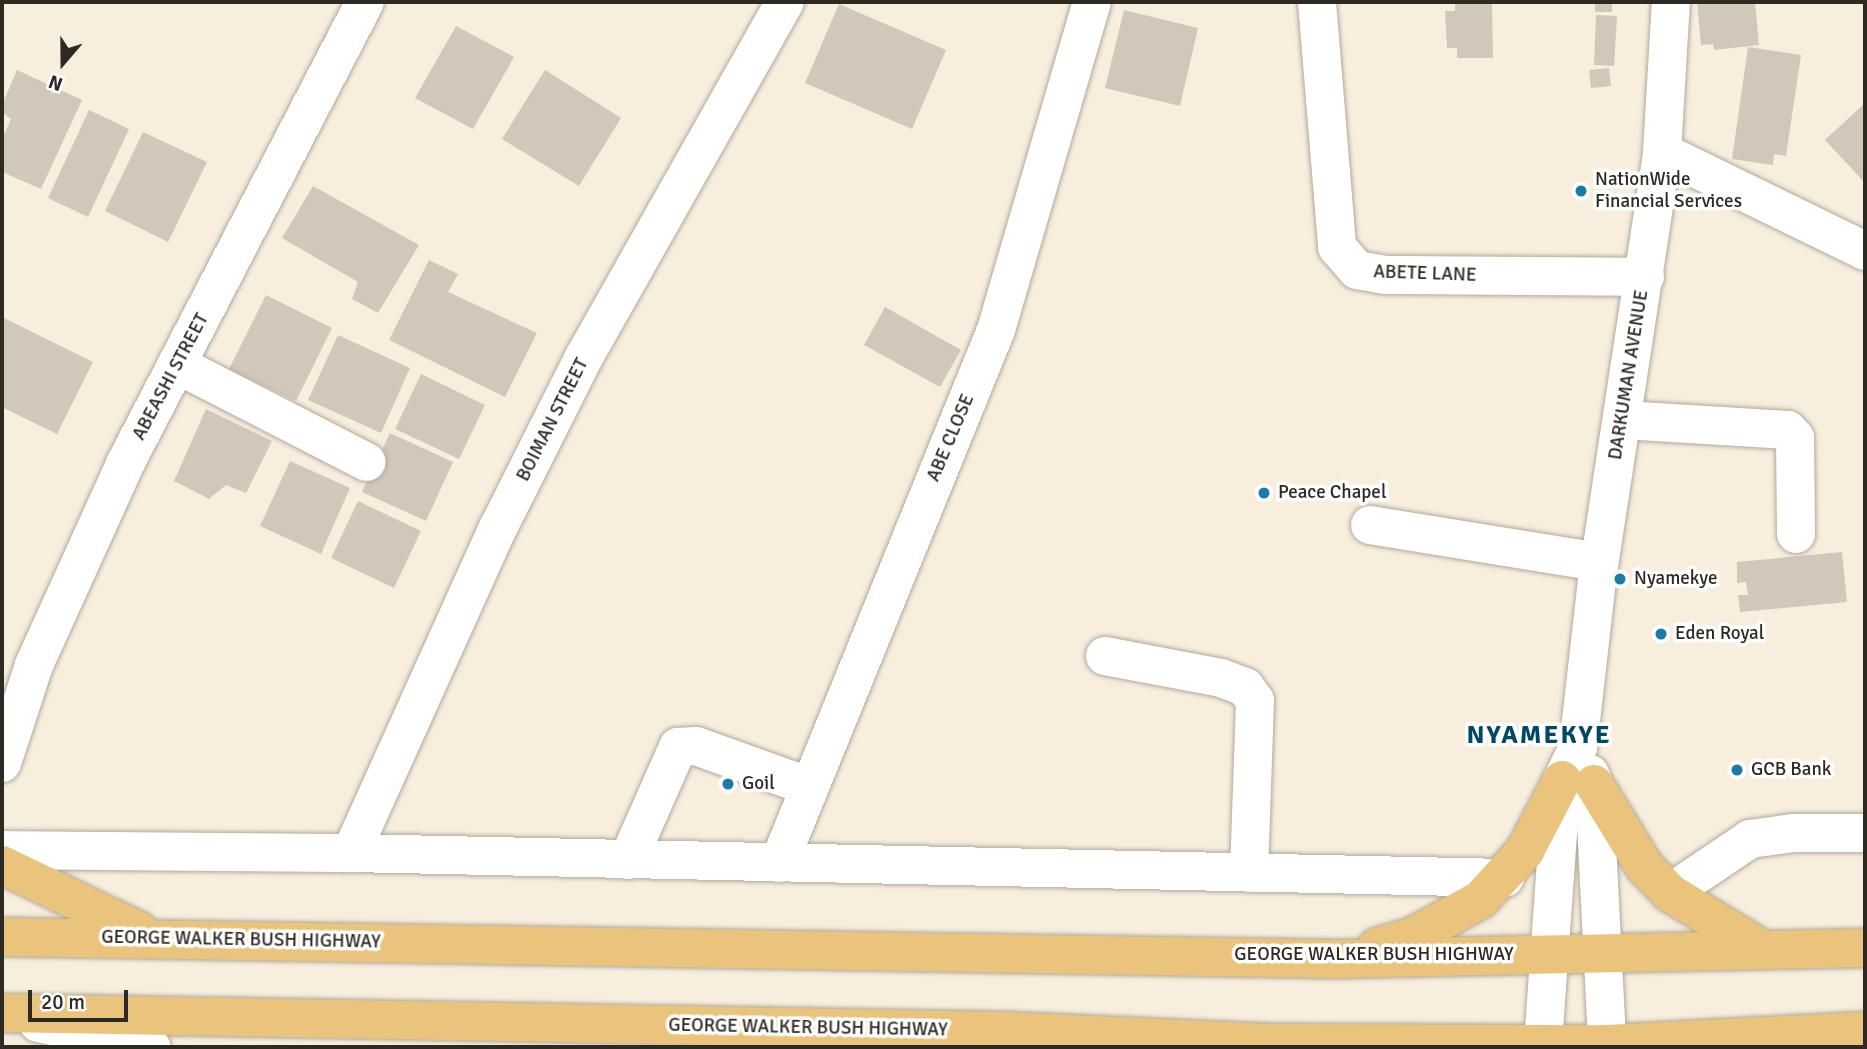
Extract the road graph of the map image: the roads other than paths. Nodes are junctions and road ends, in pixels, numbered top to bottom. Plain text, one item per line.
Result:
1 (365, 2) edge
2 (785, 2) edge
3 (1092, 2) edge
4 (1317, 2) edge
5 (1671, 2) edge
6 (1662, 152) junction
7 (1865, 251) edge
8 (1645, 277) junction
9 (178, 365) junction
10 (1623, 421) junction
11 (367, 462) dead end
12 (1370, 525) dead end
13 (1796, 534) dead end
14 (1600, 562) junction
15 (1105, 656) dead end
16 (2, 763) edge
17 (1578, 770) junction
18 (808, 786) junction
19 (1865, 833) edge
20 (2, 850) edge
21 (351, 853) junction
22 (628, 860) junction
23 (779, 863) junction
24 (2, 865) edge
25 (1249, 873) junction
26 (1505, 878) junction
27 (1670, 893) junction
28 (151, 936) junction
29 (2, 937) edge
30 (1762, 948) junction
31 (1865, 948) edge
32 (1603, 952) junction
33 (1547, 954) junction
34 (1336, 959) junction
35 (2, 1014) edge
36 (1005, 1031) junction
37 (1863, 1032) edge
38 (1544, 1043) junction
39 (1607, 1044) junction
40 (151, 1047) edge
41 (922, 1047) edge

1 - 9 street, ABEASHI STREET
2 - 21 street, BOIMAN STREET
3 - 18 street, ABE CLOSE
4 - 8 street, ABETE LANE
5 - 6 street, DARKUMAN AVENUE
6 - 7 street
6 - 8 street, DARKUMAN AVENUE
8 - 10 street, DARKUMAN AVENUE
9 - 11 street
9 - 16 street, ABEASHI STREET
10 - 13 street
10 - 14 street, DARKUMAN AVENUE
12 - 14 street
14 - 17 street, DARKUMAN AVENUE
15 - 25 street
17 - 26 highway
17 - 27 highway
17 - 32 street, DARKUMAN AVENUE
17 - 33 street, DARKUMAN AVENUE
18 - 22 street
18 - 23 street, ABE CLOSE
19 - 27 street
20 - 21 street
21 - 22 street
22 - 23 street
23 - 25 street
24 - 28 highway
25 - 26 street
26 - 34 highway
27 - 30 highway
28 - 29 highway, GEORGE WALKER BUSH HIGHWAY
28 - 34 highway, GEORGE WALKER BUSH HIGHWAY
30 - 31 highway, GEORGE WALKER BUSH HIGHWAY
30 - 32 highway, GEORGE WALKER BUSH HIGHWAY
32 - 33 highway, GEORGE WALKER BUSH HIGHWAY
32 - 39 street, DARKUMAN AVENUE
33 - 34 highway, GEORGE WALKER BUSH HIGHWAY
33 - 38 street, DARKUMAN AVENUE
35 - 36 highway, GEORGE WALKER BUSH HIGHWAY
35 - 40 street
36 - 38 highway, GEORGE WALKER BUSH HIGHWAY
36 - 41 street
37 - 39 highway, GEORGE WALKER BUSH HIGHWAY
38 - 39 highway, GEORGE WALKER BUSH HIGHWAY

